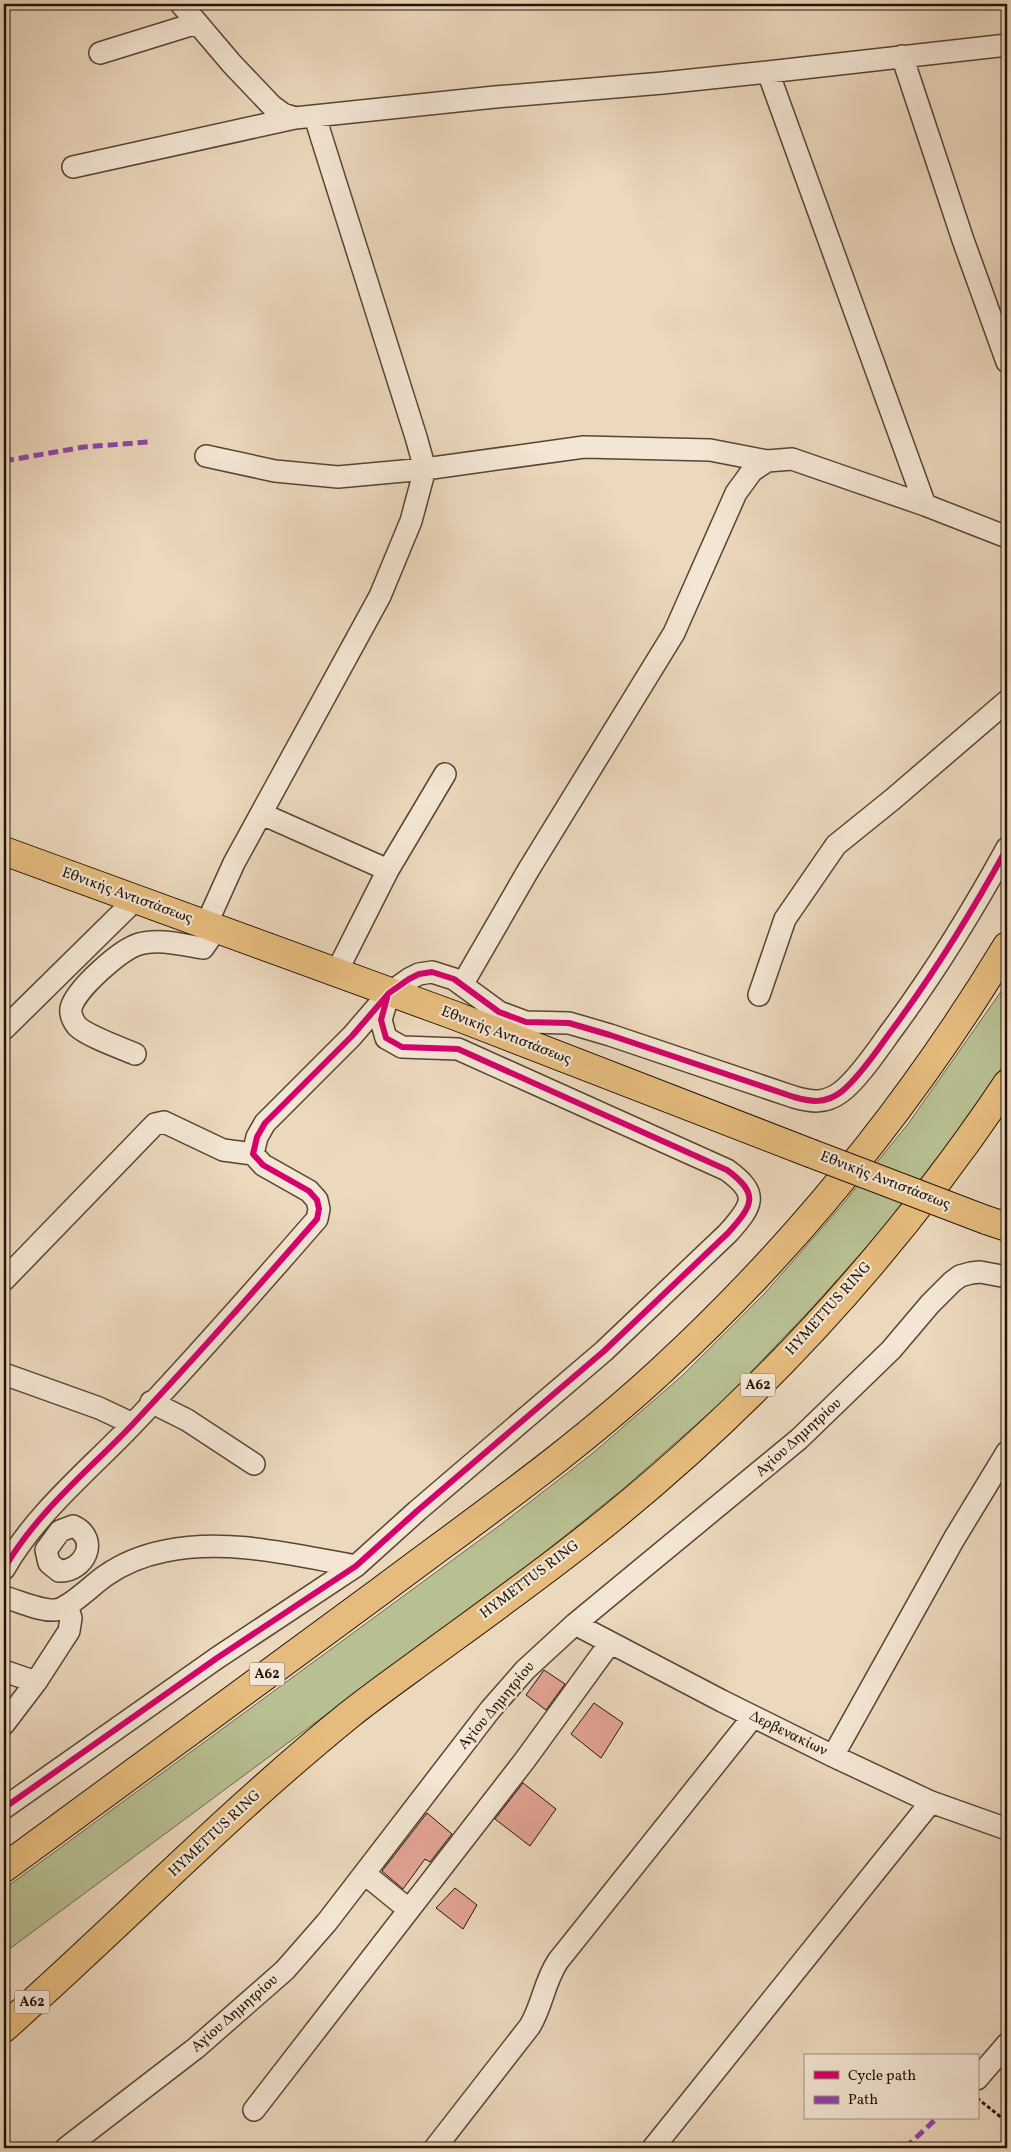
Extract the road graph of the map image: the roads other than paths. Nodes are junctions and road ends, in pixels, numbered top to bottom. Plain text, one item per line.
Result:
1 (181, 4) edge
2 (197, 23) junction
3 (1007, 45) edge
4 (100, 53) dead end
5 (902, 56) junction
6 (768, 72) junction
7 (305, 117) junction
8 (73, 167) dead end
9 (1007, 362) edge
10 (206, 456) dead end
11 (767, 461) junction
12 (424, 469) junction
13 (925, 506) junction
14 (1007, 537) edge
15 (1007, 701) edge
16 (444, 774) dead end
17 (262, 814) junction
18 (1007, 848) edge
19 (4, 850) edge
20 (388, 870) junction
21 (136, 899) junction
22 (211, 927) junction
23 (1007, 946) edge
24 (336, 973) junction
25 (462, 985) junction
26 (389, 993) junction
27 (759, 995) dead end
28 (4, 1029) edge
29 (135, 1054) dead end
30 (1007, 1084) edge
31 (253, 1154) junction
32 (996, 1223) edge
33 (1007, 1278) edge
34 (4, 1280) edge
35 (4, 1374) edge
36 (151, 1402) junction
37 (133, 1424) junction
38 (1007, 1452) edge
39 (254, 1464) dead end
40 (38, 1523) junction
41 (54, 1538) dead end
42 (356, 1566) junction
43 (4, 1569) edge
44 (4, 1597) edge
45 (67, 1605) junction
46 (576, 1624) junction
47 (610, 1643) junction
48 (4, 1671) edge
49 (36, 1682) junction
50 (753, 1717) junction
51 (4, 1724) edge
52 (833, 1756) junction
53 (931, 1802) junction
54 (4, 1808) edge
55 (1007, 1829) edge
56 (4, 1868) edge
57 (365, 1874) junction
58 (408, 1909) junction
59 (4, 2028) edge
60 (1007, 2044) edge
61 (978, 2078) edge
62 (254, 2110) dead end
63 (66, 2148) edge
64 (435, 2148) edge
65 (654, 2148) edge

1 - 2 street
2 - 4 street
2 - 7 street
3 - 5 street
5 - 6 street
5 - 9 street
6 - 7 street
6 - 13 street
7 - 8 street
7 - 12 street
10 - 12 street
11 - 12 street
11 - 13 street
11 - 25 street
12 - 17 street
13 - 14 street
15 - 27 street
16 - 20 street
17 - 20 street
17 - 22 street
18 - 25 street
19 - 21 main road, Εθνικής Αντιστάσεως
20 - 24 street
21 - 22 main road, Εθνικής Αντιστάσεως
21 - 28 street
22 - 24 main road, Εθνικής Αντιστάσεως
22 - 29 street
23 - 56 main road, Α62
24 - 26 main road, Εθνικής Αντιστάσεως
25 - 26 street
26 - 31 street
26 - 32 main road, Εθνικής Αντιστάσεως, bridge
26 - 42 street
30 - 59 main road, HYMETTUS RING / Α62
31 - 34 street
31 - 36 street
33 - 46 street, Αγίου Δημητρίου
35 - 37 street
36 - 37 street
36 - 39 street
37 - 40 street
38 - 52 street
40 - 41 street
40 - 43 street
42 - 45 street
42 - 54 street
44 - 45 street
45 - 49 street
46 - 47 street, Δερβενακίων
46 - 57 street, Αγίου Δημητρίου
47 - 50 street, Δερβενακίων
47 - 58 street
48 - 49 street
49 - 51 street
50 - 52 street, Δερβενακίων
50 - 64 street
52 - 53 street, Δερβενακίων
53 - 55 street, Δερβενακίων
53 - 65 street
57 - 58 street
57 - 63 street, Αγίου Δημητρίου
58 - 62 street
60 - 61 street

